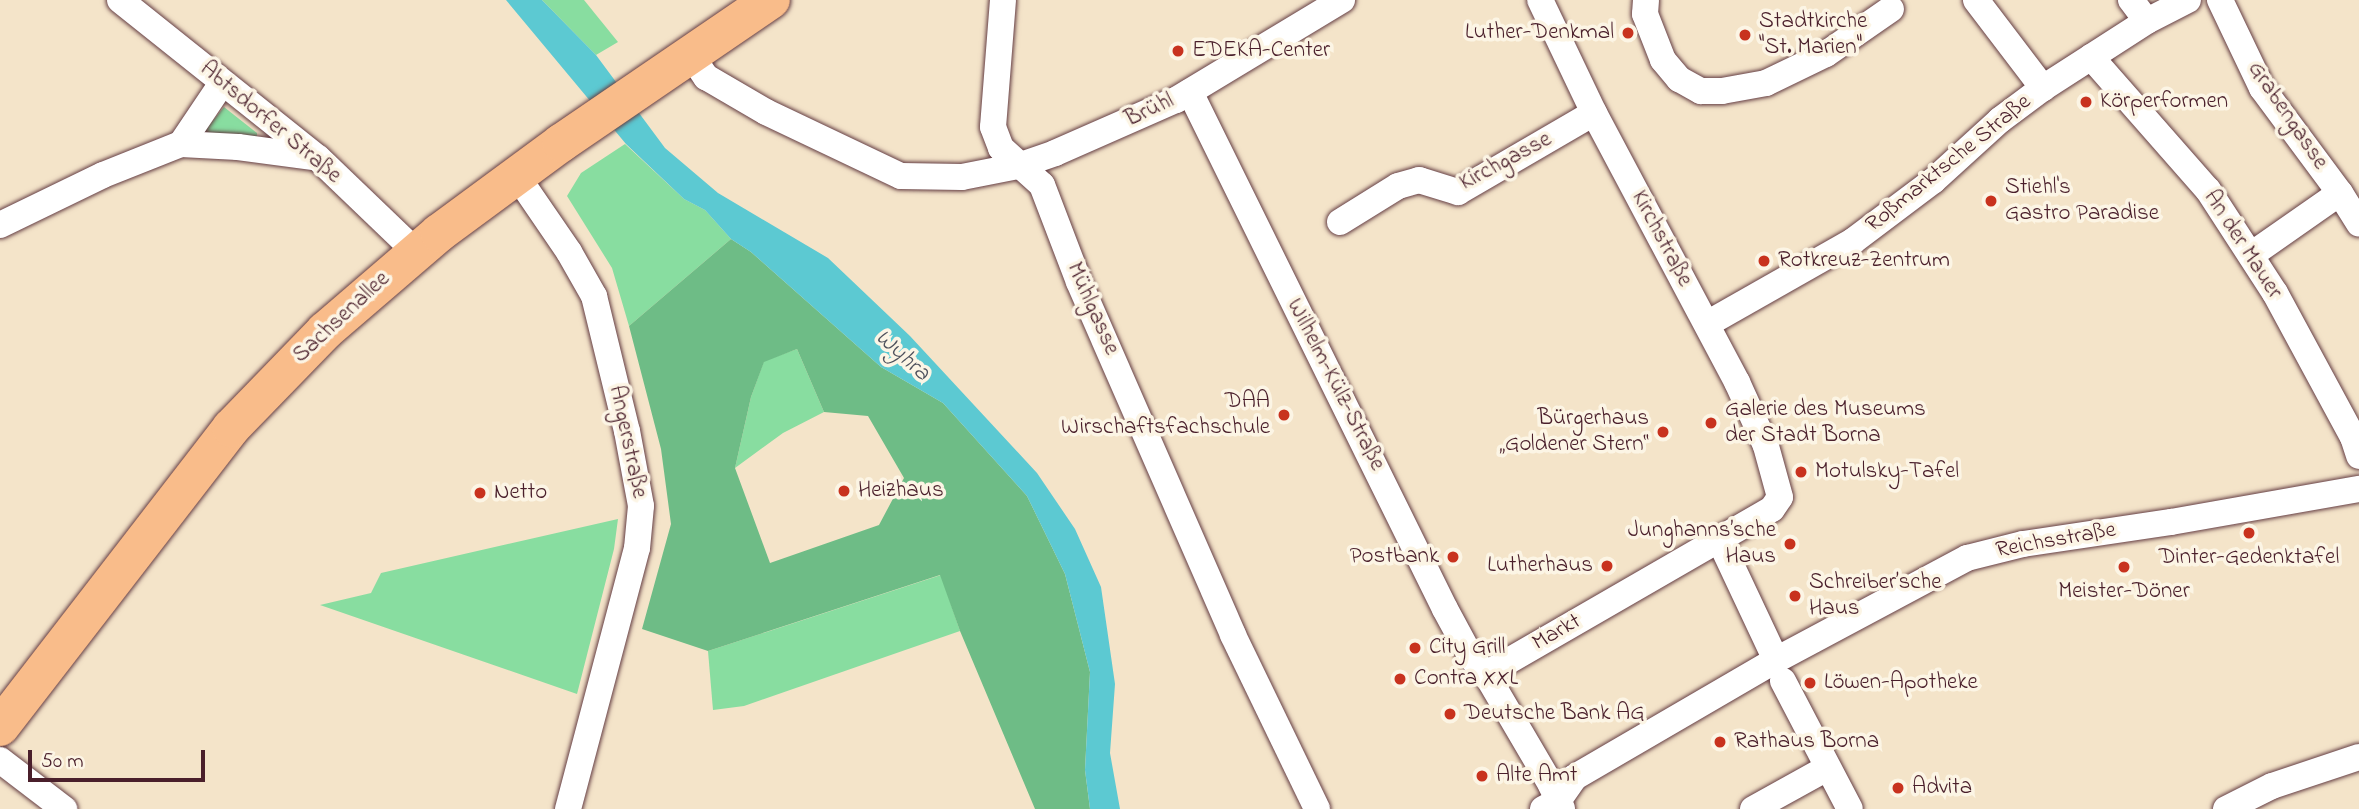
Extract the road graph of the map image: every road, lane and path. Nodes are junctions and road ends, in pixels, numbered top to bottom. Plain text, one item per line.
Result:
1 (120, 0) edge
2 (771, 0) edge
3 (1003, 0) edge
4 (1342, 0) edge
5 (1540, 0) edge
6 (1646, 0) edge
7 (1976, 0) edge
8 (2188, 0) edge
9 (2220, 0) edge
10 (1894, 3) edge
11 (2139, 11) edge
12 (691, 55) junction
13 (2091, 57) junction
14 (222, 83) junction
15 (2043, 88) junction
16 (1190, 92) junction
17 (1594, 113) junction
18 (181, 144) junction
19 (318, 158) junction
20 (1018, 166) junction
21 (517, 176) junction
22 (2340, 193) junction
23 (1340, 222) dead end
24 (2359, 224) edge
25 (0, 225) edge
26 (415, 251) junction
27 (2251, 255) junction
28 (1707, 324) junction
29 (2359, 456) edge
30 (1777, 480) joint
31 (2359, 489) edge
32 (1719, 539) junction
33 (1780, 671) junction
34 (1486, 674) junction
35 (0, 727) edge
36 (2359, 757) edge
37 (0, 760) edge
38 (1827, 768) junction
39 (1554, 806) edge
40 (64, 809) edge
41 (568, 809) edge
42 (1317, 809) edge
43 (1753, 809) edge
44 (1850, 809) edge
45 (2226, 809) edge

1 - 14 street, Abtsdorfer Straße
2 - 12 main road, Sachsenallee
3 - 20 street, Mühlgasse
4 - 16 street, Brühl
5 - 17 street, Kirchstraße
6 - 10 street
7 - 15 street
8 - 11 street, Roßmarktsche Straße
9 - 22 street, Grabengasse
11 - 13 street, Roßmarktsche Straße
12 - 20 street, Brühl
12 - 21 main road, Sachsenallee
13 - 15 street, Roßmarktsche Straße
13 - 27 street, An der Mauer
14 - 18 street
14 - 19 street, Abtsdorfer Straße
15 - 28 street, Roßmarktsche Straße
16 - 20 street, Brühl
16 - 34 street, Wilhelm-Külz-Straße
17 - 23 street, Kirchgasse
17 - 28 street, Kirchstraße
18 - 19 street
18 - 25 street
19 - 26 street, Abtsdorfer Straße
20 - 42 street, Mühlgasse
21 - 26 main road, Sachsenallee
21 - 41 street, Angerstraße
22 - 24 street, Grabengasse
22 - 27 street, Grabengasse
26 - 35 main road, Sachsenallee
27 - 29 street, An der Mauer
28 - 30 street, Kirchstraße
30 - 32 street, Markt
31 - 33 street, Reichsstraße
32 - 33 street
32 - 34 street, Markt
33 - 38 street
33 - 39 street
34 - 39 street
36 - 45 street
37 - 40 street
38 - 43 street
38 - 44 street

